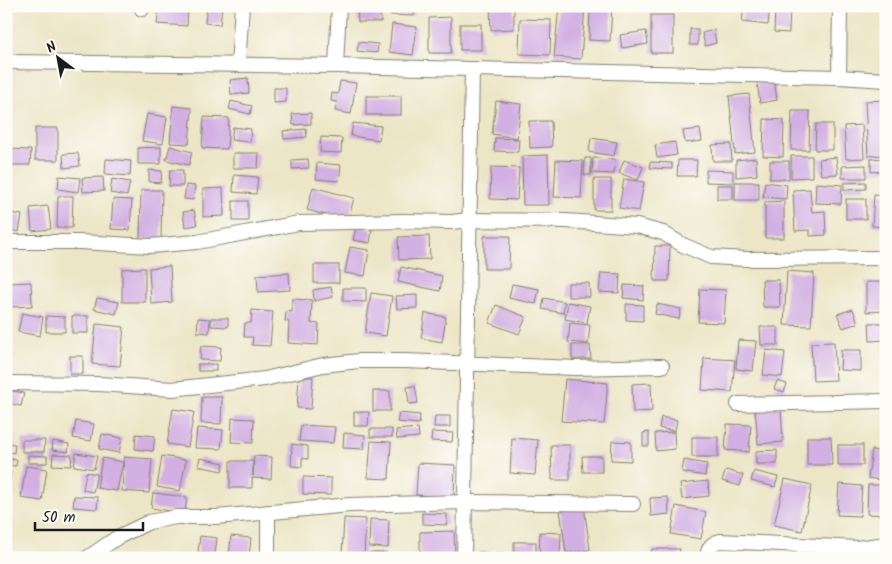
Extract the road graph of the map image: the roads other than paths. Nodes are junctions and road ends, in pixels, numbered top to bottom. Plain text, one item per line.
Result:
1 (242, 6) edge
2 (339, 6) edge
3 (840, 6) edge
4 (6, 62) edge
5 (238, 65) junction
6 (336, 66) junction
7 (472, 69) junction
8 (839, 77) junction
9 (886, 80) edge
10 (468, 220) junction
11 (6, 242) edge
12 (886, 258) edge
13 (468, 364) junction
14 (662, 366) dead end
15 (6, 383) edge
16 (886, 400) edge
17 (738, 404) dead end
18 (466, 502) junction
19 (633, 504) dead end
20 (268, 512) junction
21 (886, 544) edge
22 (87, 558) edge
23 (268, 558) edge
24 (464, 558) edge
25 (708, 558) edge

1 - 5 street
2 - 6 street
3 - 8 street
4 - 5 street
5 - 6 street
6 - 7 street
7 - 8 street
7 - 10 street
8 - 9 street
10 - 11 street
10 - 12 street
10 - 13 street
13 - 14 street
13 - 15 street
13 - 18 street
16 - 17 street
18 - 19 street
18 - 20 street
18 - 24 street
20 - 22 street
20 - 23 street
21 - 25 street

